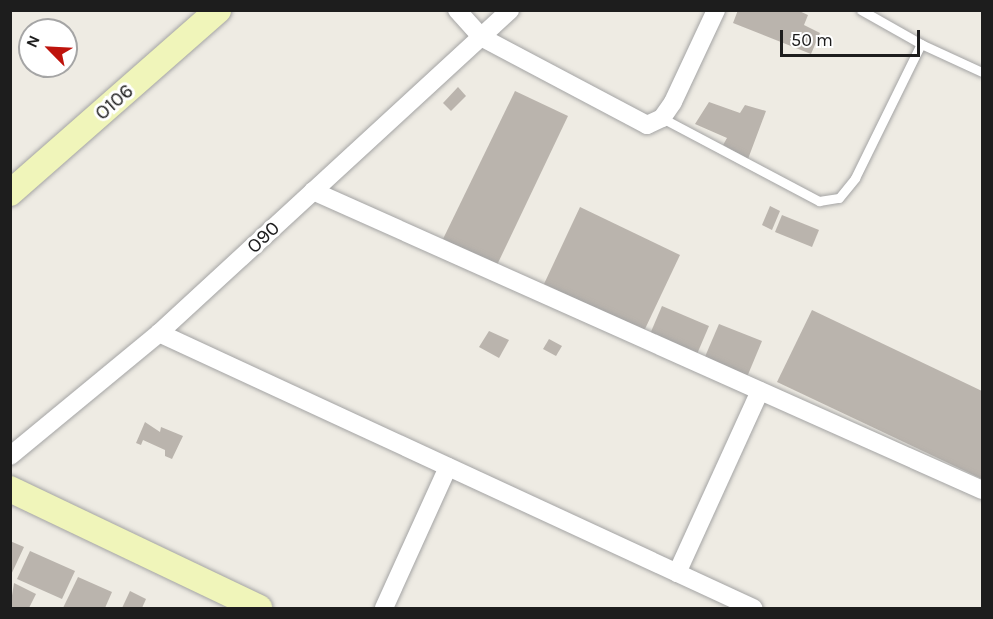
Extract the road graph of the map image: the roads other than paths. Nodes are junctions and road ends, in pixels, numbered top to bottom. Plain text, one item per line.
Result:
1 (218, 10) edge
2 (457, 10) edge
3 (510, 10) edge
4 (716, 10) edge
5 (861, 10) edge
6 (481, 37) junction
7 (921, 44) junction
8 (982, 72) edge
9 (662, 118) junction
10 (313, 191) junction
11 (10, 193) edge
12 (159, 333) junction
13 (760, 391) junction
14 (10, 456) edge
15 (448, 467) junction
16 (10, 489) edge
17 (982, 490) edge
18 (677, 573) junction
19 (259, 609) edge
20 (384, 609) edge
21 (753, 609) edge

1 - 11 main road, O106
2 - 6 street
3 - 6 street, O90
4 - 9 street
5 - 7 lane
6 - 9 street
6 - 10 street, O90
7 - 8 lane
7 - 9 lane
10 - 12 street, O90
10 - 13 street
12 - 14 street, O90
12 - 15 street
13 - 17 street
13 - 18 street
15 - 18 street
15 - 20 street
16 - 19 main road
18 - 21 street

